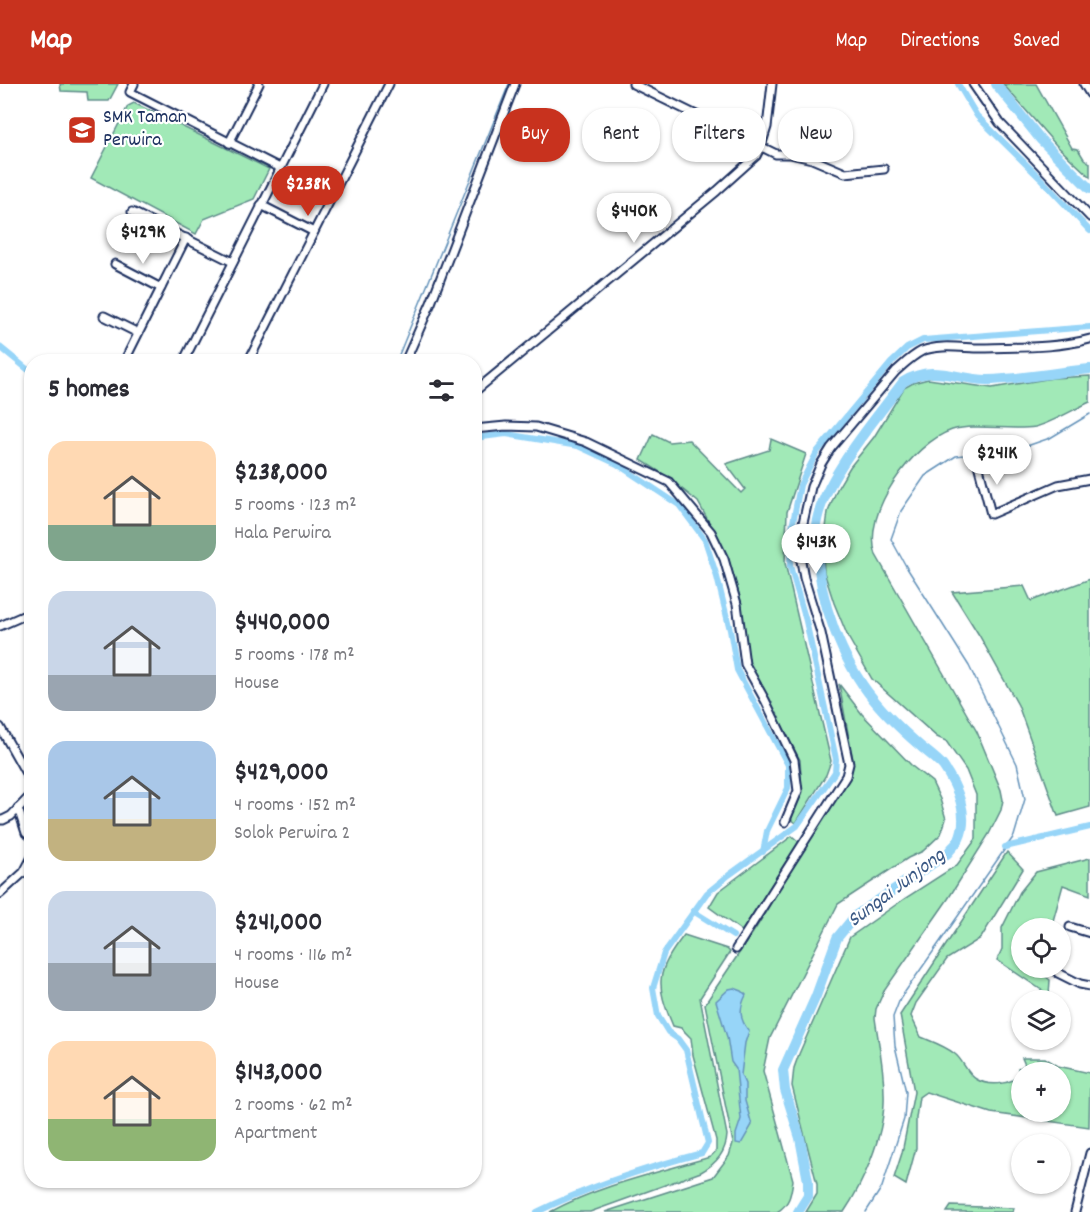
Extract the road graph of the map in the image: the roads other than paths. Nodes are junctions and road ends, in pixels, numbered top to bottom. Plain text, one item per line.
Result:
1 (134, 84) edge
2 (259, 84) edge
3 (322, 84) edge
4 (389, 84) edge
5 (515, 84) edge
6 (633, 84) edge
7 (772, 84) edge
8 (972, 84) edge
9 (1084, 84) edge
10 (1090, 94) edge
11 (682, 108) edge
12 (766, 130) edge
13 (229, 143) junction
14 (766, 149) edge
15 (749, 162) edge
16 (280, 168) junction
17 (884, 169) dead end
18 (261, 205) junction
19 (132, 212) dead end
20 (1090, 217) edge
21 (314, 232) junction
22 (186, 238) junction
23 (233, 262) junction
24 (115, 264) dead end
25 (160, 288) junction
26 (104, 316) dead end
27 (138, 333) junction
28 (1090, 339) edge
29 (128, 354) edge
30 (187, 354) edge
31 (253, 354) edge
32 (409, 354) edge
33 (482, 385) edge
34 (482, 428) edge
35 (978, 464) dead end
36 (1090, 479) edge
37 (24, 616) edge
38 (0, 626) edge
39 (0, 727) edge
40 (24, 770) edge
41 (24, 802) edge
42 (18, 808) junction
43 (0, 820) edge
44 (785, 822) dead end
45 (24, 827) edge
46 (24, 872) edge
47 (1, 891) edge
48 (1071, 927) edge
49 (1090, 933) edge
50 (736, 949) dead end
51 (1068, 978) edge
52 (1090, 986) edge
53 (1090, 1153) edge
54 (1075, 1212) edge

1 - 13 street
2 - 13 street
3 - 16 street
4 - 21 street
5 - 32 street
6 - 11 street
7 - 12 street
8 - 20 street
9 - 10 street
13 - 16 street
14 - 17 street
15 - 33 street
16 - 18 street
18 - 21 street
18 - 23 street
19 - 22 street
21 - 31 street
22 - 23 street
22 - 25 street
23 - 30 street
24 - 25 street
25 - 27 street
26 - 27 street
27 - 29 street
28 - 50 street
34 - 44 street
35 - 36 street
37 - 38 street
39 - 40 street
41 - 42 street
42 - 43 street
42 - 45 street
46 - 47 street
48 - 49 street
51 - 52 street
53 - 54 street

